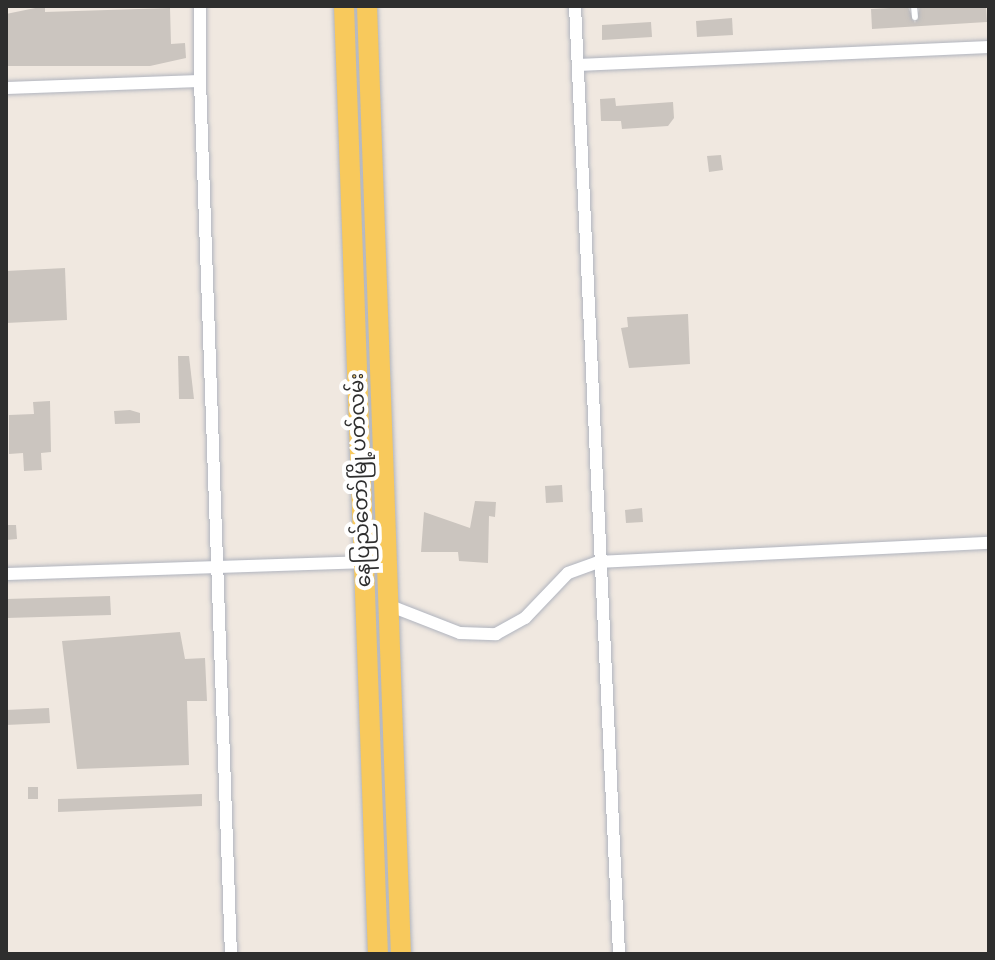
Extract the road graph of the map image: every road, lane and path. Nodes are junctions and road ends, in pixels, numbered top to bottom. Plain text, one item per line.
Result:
1 (200, 6) edge
2 (344, 6) edge
3 (367, 6) edge
4 (575, 6) edge
5 (914, 6) edge
6 (915, 17) dead end
7 (989, 47) edge
8 (578, 65) junction
9 (200, 81) junction
10 (6, 88) edge
11 (989, 543) edge
12 (363, 562) junction
13 (385, 562) junction
14 (598, 562) junction
15 (219, 567) junction
16 (6, 574) edge
17 (388, 605) junction
18 (231, 954) edge
19 (378, 954) edge
20 (401, 954) edge
21 (619, 954) edge

1 - 9 street
2 - 12 main road, နေပြည်တော်မြို့ပတ်လမ်း
3 - 13 main road, နေပြည်တော်မြို့ပတ်လမ်း
4 - 8 street
5 - 6 lane
7 - 8 street
8 - 14 street
9 - 10 street
9 - 15 street
11 - 14 street
12 - 13 street
12 - 15 street
12 - 19 main road, နေပြည်တော်မြို့ပတ်လမ်း
13 - 17 main road, နေပြည်တော်မြို့ပတ်လမ်း
14 - 17 street
14 - 21 street
15 - 16 street
15 - 18 street
17 - 20 main road, နေပြည်တော်မြို့ပတ်လမ်း

